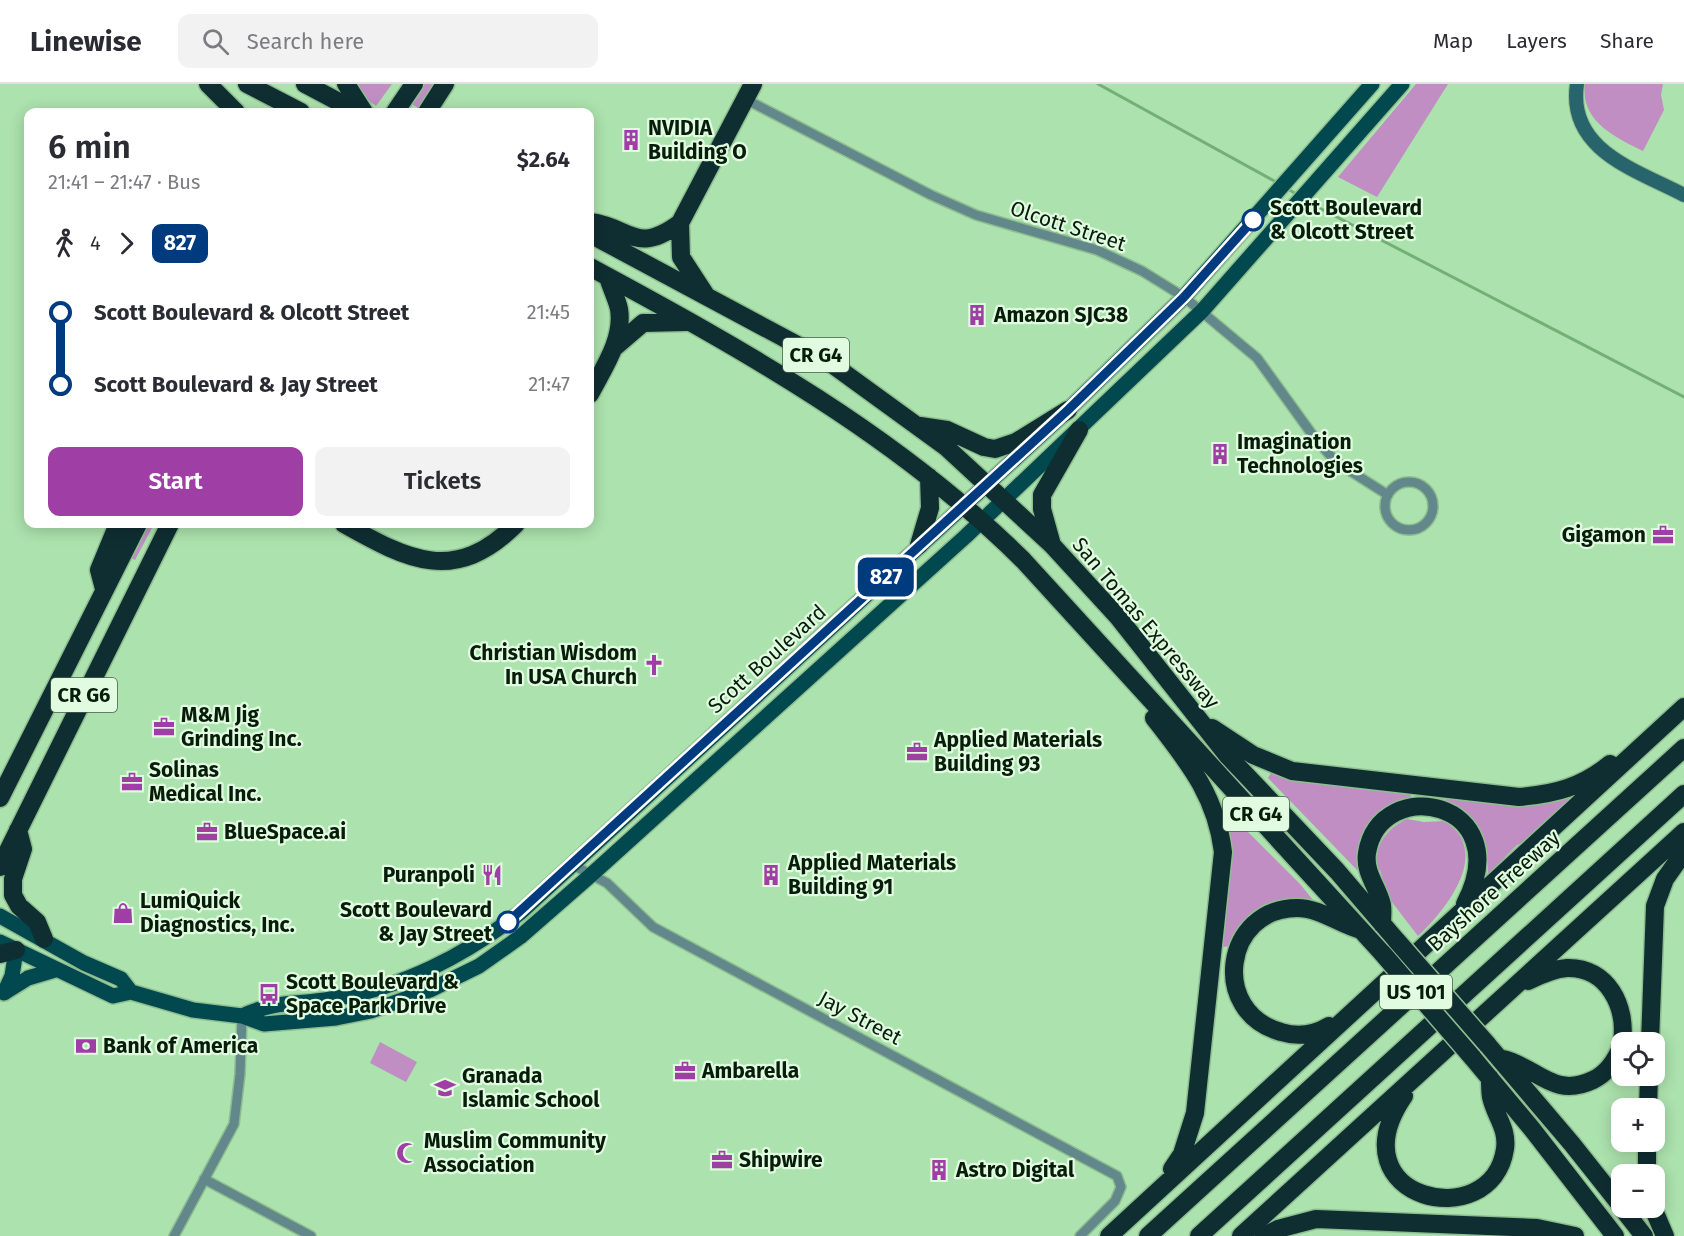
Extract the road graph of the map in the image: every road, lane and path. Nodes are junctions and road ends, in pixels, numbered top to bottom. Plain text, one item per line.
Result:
1 (208, 84) edge
2 (247, 84) edge
3 (305, 84) edge
4 (346, 84) edge
5 (445, 84) edge
6 (1372, 84) edge
7 (1402, 84) edge
8 (1577, 84) edge
9 (749, 92) edge
10 (232, 108) edge
11 (293, 108) edge
12 (350, 108) edge
13 (361, 108) edge
14 (430, 108) edge
15 (1684, 195) edge
16 (594, 224) edge
17 (680, 224) junction
18 (594, 236) edge
19 (594, 269) edge
20 (608, 277) junction
21 (705, 295) junction
22 (1184, 297) junction
23 (1202, 311) junction
24 (687, 322) junction
25 (615, 346) junction
26 (594, 386) edge
27 (1068, 410) junction
28 (920, 426) junction
29 (1079, 430) junction
30 (929, 477) junction
31 (987, 484) junction
32 (1388, 495) junction
33 (1005, 500) junction
34 (963, 506) junction
35 (982, 520) junction
36 (116, 528) edge
37 (136, 528) edge
38 (168, 528) edge
39 (351, 528) edge
40 (511, 528) edge
41 (919, 545) junction
42 (1052, 545) junction
43 (104, 589) junction
44 (1149, 697) junction
45 (1684, 706) edge
46 (1196, 718) junction
47 (1684, 748) edge
48 (1684, 794) edge
49 (0, 798) edge
50 (18, 830) junction
51 (1684, 832) edge
52 (1684, 852) edge
53 (573, 865) junction
54 (0, 867) edge
55 (591, 875) junction
56 (0, 916) edge
57 (1459, 916) junction
58 (1382, 924) junction
59 (1363, 930) junction
60 (44, 939) junction
61 (5, 949) edge
62 (55, 970) junction
63 (1512, 989) junction
64 (131, 992) junction
65 (2, 995) edge
66 (1348, 1014) junction
67 (242, 1016) junction
68 (1624, 1032) edge
69 (1650, 1032) edge
70 (1493, 1051) junction
71 (1611, 1066) edge
72 (1422, 1073) junction
73 (1490, 1078) junction
74 (204, 1179) junction
75 (1611, 1193) edge
76 (1142, 1205) junction
77 (1630, 1218) edge
78 (1657, 1218) edge
79 (174, 1236) edge
80 (311, 1236) edge
81 (1080, 1236) edge
82 (1109, 1236) edge
83 (1148, 1236) edge
84 (1199, 1236) edge
85 (1241, 1236) edge
86 (1264, 1236) edge
87 (1575, 1236) edge
88 (1615, 1236) edge
89 (1644, 1236) edge
90 (1665, 1236) edge

1 - 10 highway
2 - 11 highway
3 - 12 highway
4 - 13 highway
5 - 14 highway
6 - 22 main road, Scott Boulevard
7 - 23 main road, Scott Boulevard
8 - 15 street
9 - 17 highway
9 - 22 street, Olcott Street
16 - 17 highway
17 - 21 highway
18 - 21 highway, San Tomas Expressway / CR G4
19 - 20 highway, San Tomas Expressway / CR G4
20 - 24 highway, San Tomas Expressway / CR G4
20 - 25 highway
21 - 28 highway, San Tomas Expressway / CR G4
22 - 23 street, Olcott Street
22 - 27 main road, Scott Boulevard
23 - 29 main road, Scott Boulevard
23 - 32 street, Olcott Street
24 - 25 highway
24 - 30 highway, San Tomas Expressway / CR G4
25 - 26 highway
27 - 28 highway
27 - 31 main road, Scott Boulevard
28 - 31 highway, San Tomas Expressway / CR G4
29 - 33 main road, Scott Boulevard
29 - 42 highway
30 - 34 highway, San Tomas Expressway / CR G4
30 - 41 highway
31 - 33 highway, San Tomas Expressway / CR G4
31 - 34 main road, Scott Boulevard
32 - 32 street
33 - 35 main road, Scott Boulevard
33 - 42 highway, San Tomas Expressway / CR G4
34 - 35 highway, San Tomas Expressway / CR G4
34 - 41 main road, Scott Boulevard
35 - 44 highway, San Tomas Expressway / CR G4
35 - 55 main road, Scott Boulevard
36 - 43 highway
37 - 43 highway, CR G6
38 - 50 highway, CR G6
39 - 40 highway
41 - 53 main road, Scott Boulevard
42 - 46 highway, San Tomas Expressway / CR G4
43 - 49 highway, CR G6
44 - 59 highway, San Tomas Expressway / CR G4
44 - 76 highway
45 - 46 highway
45 - 57 highway
46 - 58 highway, San Tomas Expressway / CR G4
47 - 83 highway, Bayshore Freeway / US 101
48 - 84 highway, US 101
50 - 54 highway, CR G6
50 - 60 highway
51 - 63 highway
52 - 69 highway
53 - 55 street, Jay Street
53 - 67 main road, Scott Boulevard
55 - 67 main road, Scott Boulevard
55 - 81 street, Jay Street
56 - 60 main road, Scott Boulevard
57 - 58 highway
57 - 66 highway
58 - 70 highway, San Tomas Expressway / CR G4, bridge
59 - 66 highway
59 - 73 highway, San Tomas Expressway / CR G4, bridge
60 - 64 main road, Scott Boulevard
61 - 62 main road, Scott Boulevard
61 - 65 main road
62 - 64 main road, Scott Boulevard
62 - 65 main road
63 - 68 highway
63 - 72 highway
64 - 67 main road, Scott Boulevard
66 - 76 highway
67 - 74 street
70 - 71 highway
70 - 75 highway, CR G4
72 - 73 highway
72 - 85 highway
73 - 88 highway, CR G4
74 - 79 street
74 - 80 street
76 - 82 highway
77 - 89 highway, CR G4
78 - 90 highway
86 - 87 highway

